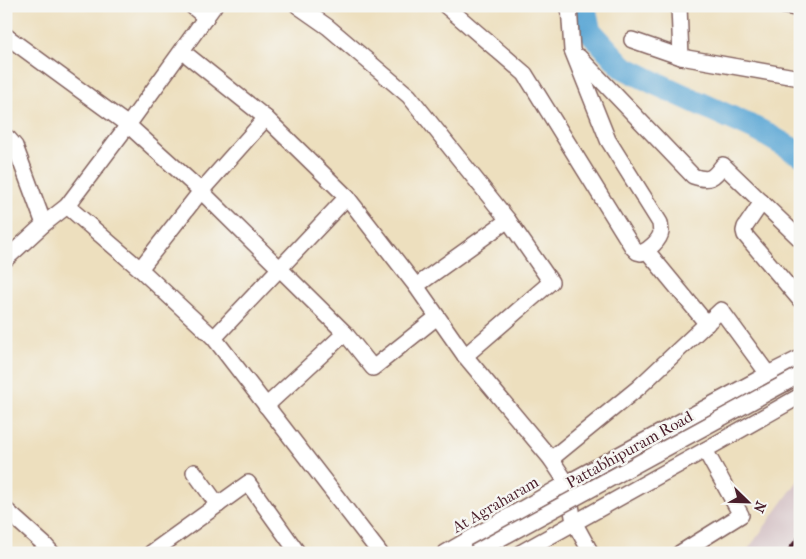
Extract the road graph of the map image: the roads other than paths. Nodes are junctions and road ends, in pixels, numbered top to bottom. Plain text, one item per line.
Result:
1 (192, 6) edge
2 (298, 6) edge
3 (446, 6) edge
4 (569, 6) edge
5 (679, 6) edge
6 (785, 6) edge
7 (800, 9) edge
8 (210, 12) edge
9 (6, 36) edge
10 (632, 40) dead end
11 (572, 50) junction
12 (182, 51) junction
13 (681, 57) junction
14 (800, 78) edge
15 (266, 118) junction
16 (128, 126) junction
17 (6, 137) edge
18 (201, 192) junction
19 (347, 197) junction
20 (762, 202) junction
21 (67, 206) junction
22 (508, 220) junction
23 (44, 224) junction
24 (800, 239) edge
25 (647, 251) junction
26 (6, 259) edge
27 (140, 269) junction
28 (280, 269) junction
29 (416, 286) junction
30 (800, 300) edge
31 (437, 316) junction
32 (706, 324) junction
33 (345, 333) junction
34 (214, 338) junction
35 (465, 356) junction
36 (800, 358) edge
37 (768, 374) junction
38 (800, 375) edge
39 (800, 385) edge
40 (800, 396) edge
41 (266, 406) junction
42 (706, 450) junction
43 (551, 459) junction
44 (194, 472) dead end
45 (567, 483) junction
46 (218, 505) junction
47 (6, 510) edge
48 (574, 522) junction
49 (44, 550) edge
50 (151, 553) edge
51 (298, 553) edge
52 (380, 553) edge
53 (445, 553) edge
54 (474, 553) edge
55 (492, 553) edge
56 (520, 553) edge
57 (592, 553) edge
58 (680, 553) edge

1 - 8 street
2 - 22 street
3 - 25 street
4 - 11 street
5 - 13 street
6 - 7 street
8 - 12 street
9 - 16 street
10 - 13 street
11 - 20 street
11 - 25 street
12 - 15 street
12 - 16 street
13 - 14 street
15 - 18 street
15 - 19 street
16 - 18 street
16 - 21 street
17 - 23 street
18 - 27 street
18 - 28 street
19 - 28 street
19 - 29 street
20 - 24 street
20 - 30 street
21 - 23 street
21 - 27 street
22 - 29 street
22 - 35 street
23 - 26 street
25 - 32 street
27 - 34 street
28 - 33 street
28 - 34 street
29 - 31 street
31 - 33 street
31 - 35 street
32 - 37 street
32 - 43 street
33 - 41 street
34 - 41 street
35 - 43 street
36 - 37 street, At Agraharam
37 - 45 street, At Agraharam
38 - 54 street, Pattabhipuram Road, bridge
39 - 55 street, Pattabhipuram Road
40 - 42 street
41 - 52 street
42 - 48 street
42 - 58 street
43 - 45 street
44 - 46 street
45 - 48 street
45 - 53 street, At Agraharam
46 - 50 street
46 - 51 street
47 - 49 street
48 - 56 street
48 - 57 street

